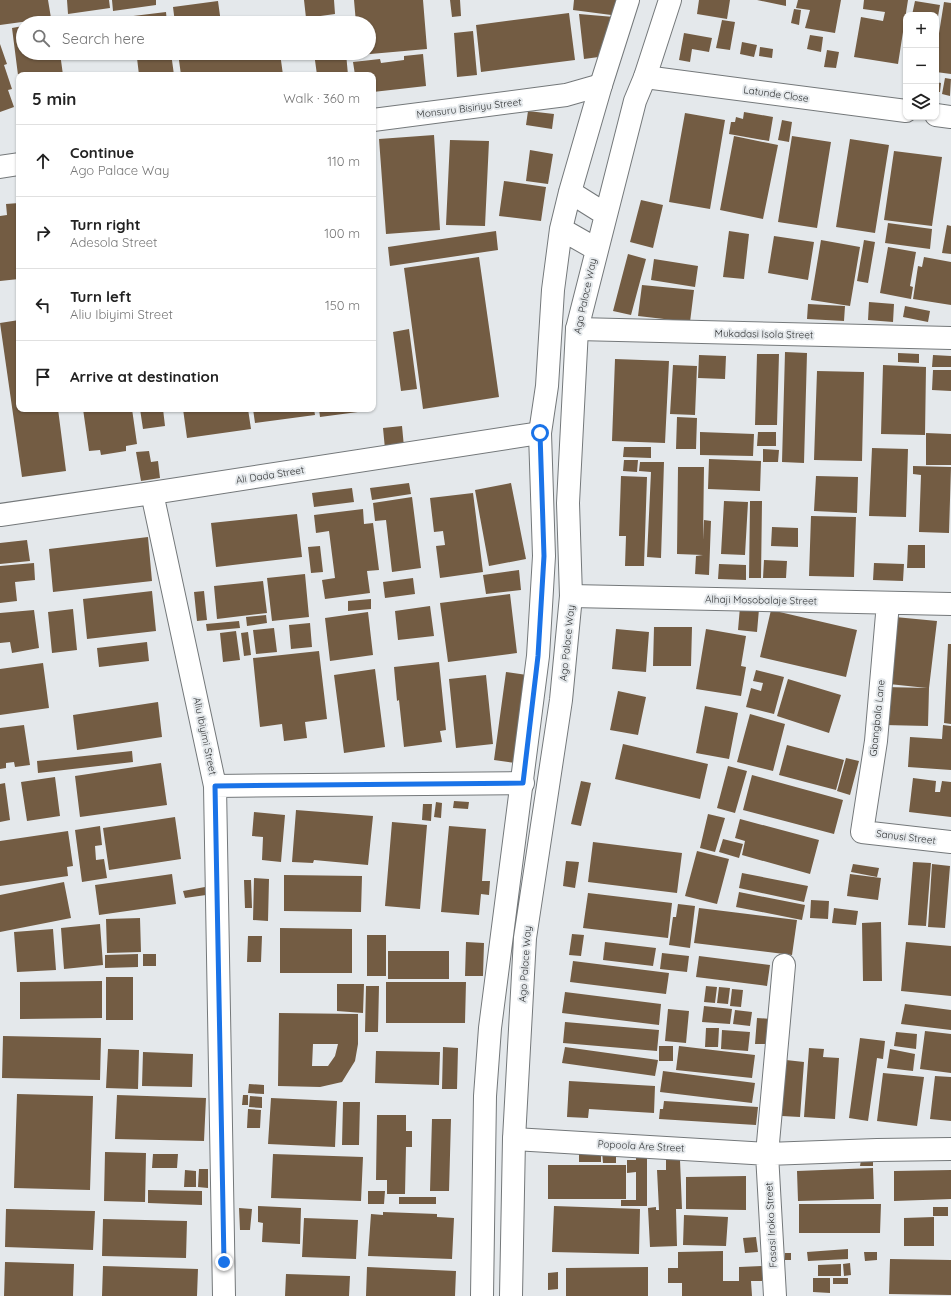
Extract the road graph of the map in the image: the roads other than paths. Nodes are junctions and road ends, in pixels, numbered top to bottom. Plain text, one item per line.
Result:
1 (628, 0) edge
2 (670, 0) edge
3 (645, 77) junction
4 (601, 85) junction
5 (903, 111) edge
6 (939, 115) edge
7 (951, 117) edge
8 (376, 120) edge
9 (16, 164) edge
10 (0, 167) edge
11 (570, 192) junction
12 (605, 214) junction
13 (561, 229) junction
14 (596, 249) junction
15 (577, 329) junction
16 (951, 338) edge
17 (540, 433) junction
18 (152, 493) junction
19 (0, 515) edge
20 (571, 596) junction
21 (888, 603) junction
22 (951, 604) edge
23 (523, 783) junction
24 (215, 786) junction
25 (862, 832) joint
26 (951, 842) edge
27 (784, 965) dead end
28 (514, 1139) junction
29 (951, 1149) edge
30 (767, 1154) junction
31 (224, 1296) edge
32 (482, 1296) edge
33 (511, 1296) edge
34 (775, 1296) edge

1 - 4 street
2 - 3 street, Ago Palace Way
3 - 5 street, Latunde Close
3 - 12 street, Ago Palace Way
4 - 8 street, Monsuru Bisiriyu Street
4 - 11 street
6 - 7 street
9 - 10 street
11 - 12 street
11 - 13 street
12 - 14 street, Ago Palace Way
13 - 14 street
13 - 17 street
14 - 15 street, Ago Palace Way
15 - 16 street, Mukadasi Isola Street
15 - 20 street, Ago Palace Way
17 - 18 street, Ali Dada Street
17 - 23 street
18 - 19 street, Ali Dada Street
18 - 24 street, Aliu Ibiyimi Street
20 - 21 street, Alhaji Mosobalaje Street
20 - 28 street, Ago Palace Way
21 - 22 street, Alhaji Mosobalaje Street
21 - 25 street, Gbangbala Lane
23 - 24 street
23 - 32 street
24 - 31 street, Aliu Ibiyimi Street
25 - 26 street, Sanusi Street
27 - 30 street, Fasasi Iroko Street
28 - 30 street, Popoola Are Street
28 - 33 street, Ago Palace Way
29 - 30 street, Popoola Are Street
30 - 34 street, Fasasi Iroko Street

